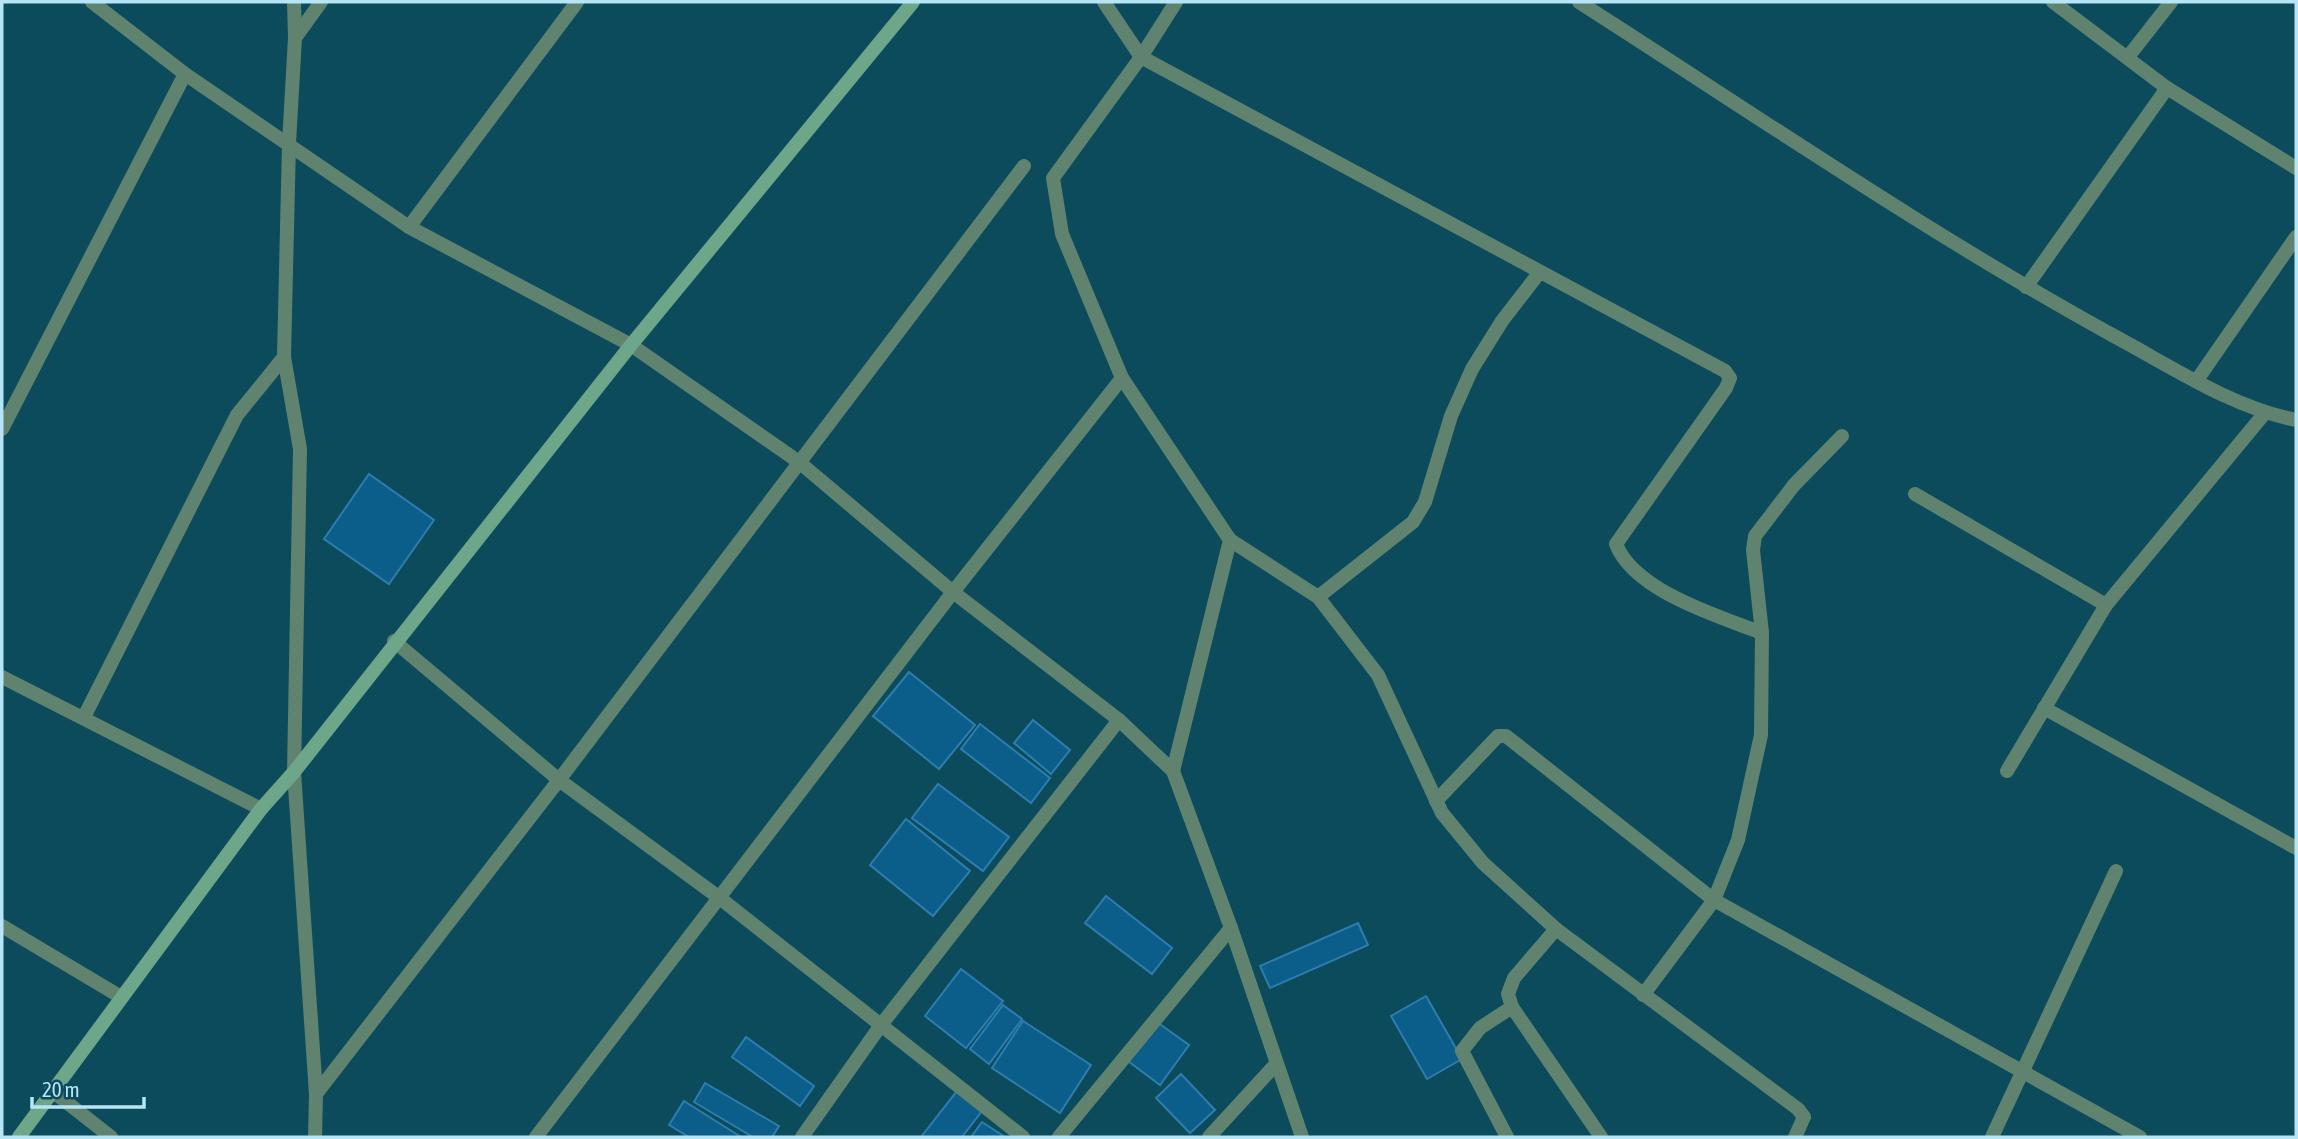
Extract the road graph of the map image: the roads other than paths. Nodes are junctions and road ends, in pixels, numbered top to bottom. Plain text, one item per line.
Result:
1 (92, 2) edge
2 (293, 2) edge
3 (321, 2) edge
4 (577, 2) edge
5 (913, 2) edge
6 (1104, 2) edge
7 (1176, 2) edge
8 (1579, 2) edge
9 (2053, 2) edge
10 (2171, 2) edge
11 (295, 38) junction
12 (1141, 57) junction
13 (2128, 57) junction
14 (185, 74) junction
15 (2167, 88) junction
16 (289, 143) junction
17 (1024, 166) dead end
18 (2296, 168) edge
19 (409, 227) junction
20 (2296, 237) edge
21 (1539, 273) junction
22 (2026, 288) junction
23 (631, 345) junction
24 (284, 357) junction
25 (1122, 378) junction
26 (2197, 380) junction
27 (2264, 414) junction
28 (2296, 420) edge
29 (2, 429) edge
30 (1842, 436) dead end
31 (799, 462) junction
32 (1915, 494) dead end
33 (1230, 540) junction
34 (953, 592) junction
35 (1318, 597) junction
36 (2106, 605) junction
37 (1762, 633) junction
38 (394, 642) junction
39 (2, 677) edge
40 (2044, 708) junction
41 (84, 717) junction
42 (1119, 720) junction
43 (1173, 771) junction
44 (2007, 771) dead end
45 (294, 772) junction
46 (559, 780) junction
47 (1436, 801) junction
48 (261, 809) junction
49 (2296, 848) edge
50 (2116, 871) dead end
51 (721, 898) junction
52 (1714, 900) junction
53 (2, 926) edge
54 (1231, 928) junction
55 (1556, 929) junction
56 (1643, 995) junction
57 (121, 997) junction
58 (1512, 1007) junction
59 (881, 1025) junction
60 (1276, 1063) junction
61 (2022, 1074) junction
62 (51, 1090) junction
63 (316, 1094) junction
64 (19, 1137) edge
65 (111, 1137) edge
66 (315, 1137) edge
67 (536, 1137) edge
68 (803, 1137) edge
69 (1023, 1137) edge
70 (1059, 1137) edge
71 (1209, 1137) edge
72 (1302, 1137) edge
73 (1507, 1137) edge
74 (1601, 1137) edge
75 (1795, 1137) edge
76 (1992, 1137) edge
77 (2140, 1137) edge

1 - 14 street
2 - 11 street
3 - 11 street
4 - 19 street
5 - 23 main road
6 - 12 street
7 - 12 street
8 - 22 street
9 - 13 street
10 - 13 street
11 - 16 street
12 - 21 street
12 - 25 street
13 - 15 street
14 - 16 street
14 - 29 street
15 - 18 street
15 - 22 street
16 - 19 street
16 - 24 street
17 - 31 street
19 - 23 street
20 - 26 street
21 - 35 street
21 - 37 street
22 - 26 street
23 - 31 street
23 - 38 main road
24 - 41 street
24 - 45 street
25 - 33 street
25 - 34 street
26 - 27 street
27 - 28 street
27 - 36 street
30 - 37 street
31 - 34 street
31 - 46 street
32 - 36 street
33 - 35 street
33 - 43 street
34 - 42 street
34 - 51 street
35 - 47 street
36 - 40 street
37 - 52 street
38 - 45 main road
38 - 46 street
39 - 41 street
40 - 44 street
40 - 49 street
41 - 48 street
42 - 43 street
42 - 59 street
43 - 54 street
45 - 48 main road
45 - 63 street
46 - 51 street
46 - 63 street
47 - 52 street
47 - 55 street
48 - 57 main road
50 - 61 street
51 - 59 street
51 - 67 street
52 - 56 street
52 - 61 street
53 - 57 street
54 - 60 street
54 - 70 street
55 - 56 street
55 - 58 street
56 - 75 street
57 - 62 main road
58 - 73 street
58 - 74 street
59 - 68 street
59 - 69 street
60 - 71 street
60 - 72 street
61 - 76 street
61 - 77 street
62 - 64 main road
62 - 65 street
63 - 66 street

